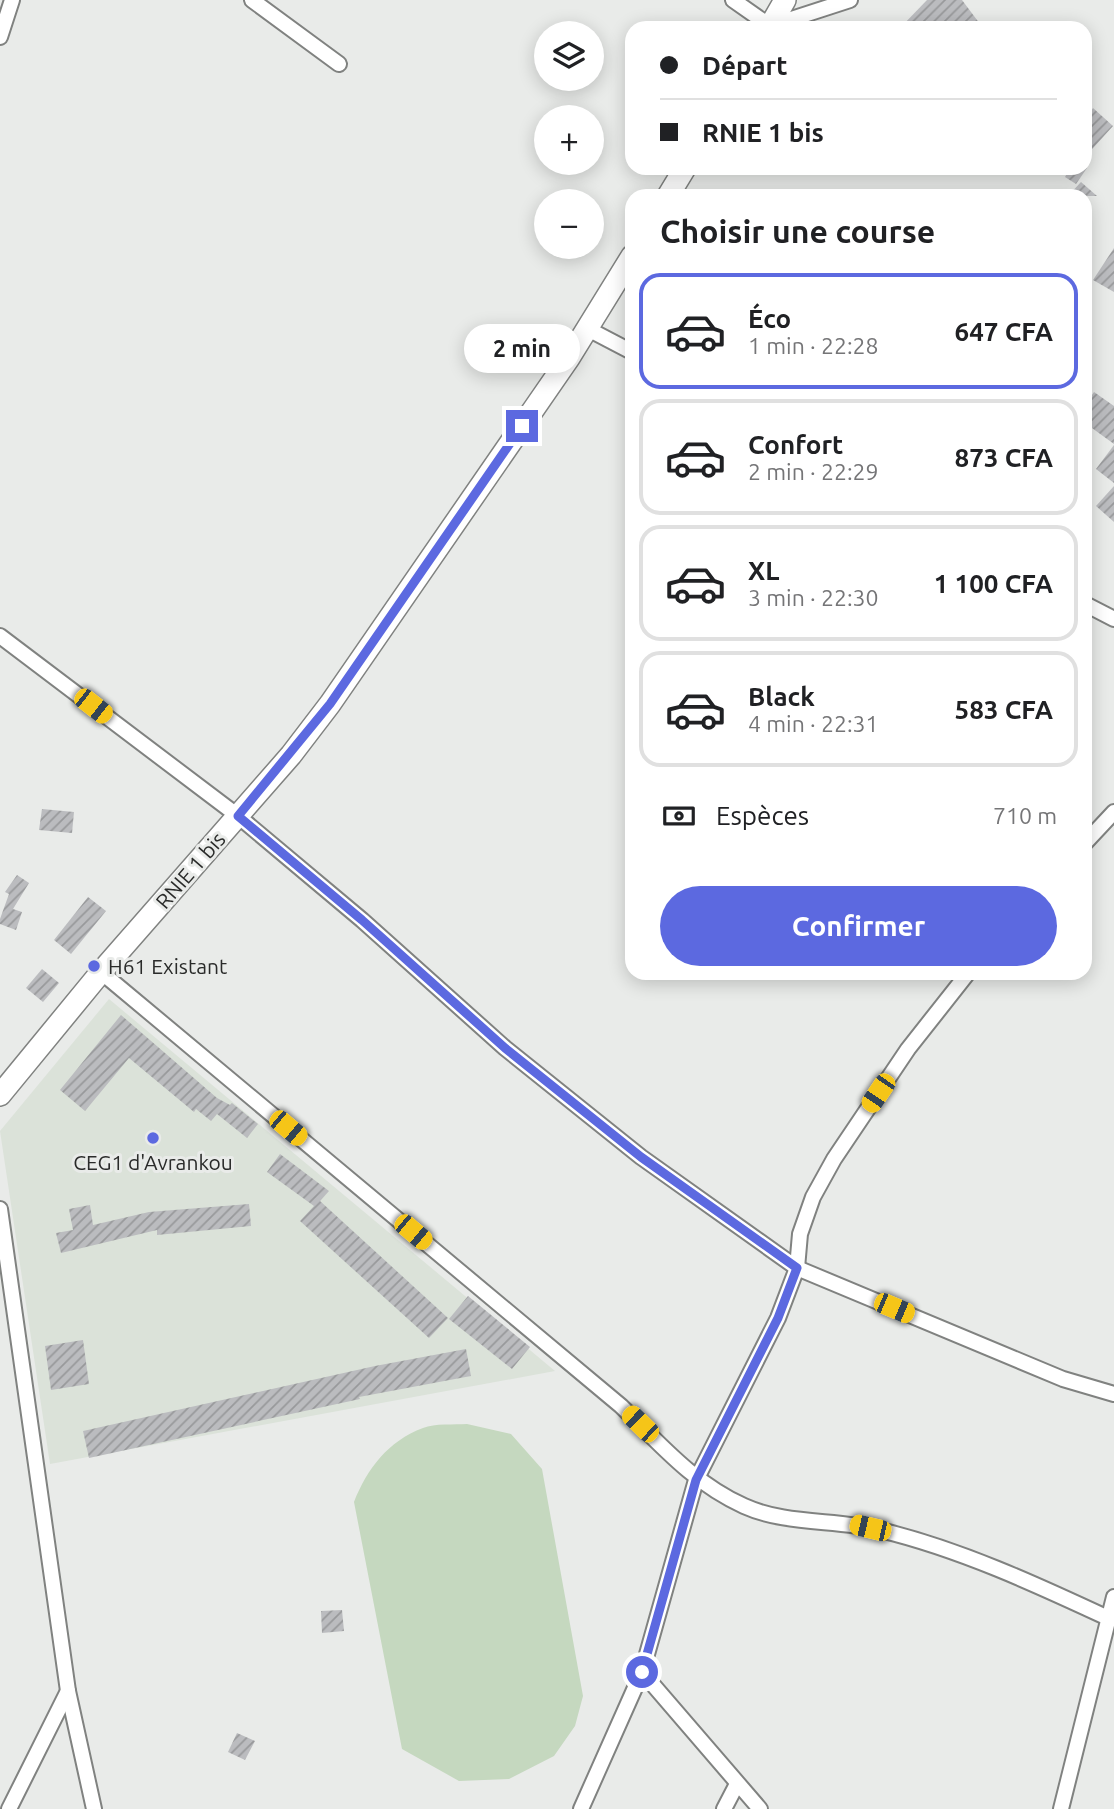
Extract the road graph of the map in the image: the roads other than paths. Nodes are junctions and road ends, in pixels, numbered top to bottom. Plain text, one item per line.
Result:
1 (12, 0) edge
2 (252, 0) edge
3 (733, 0) edge
4 (785, 0) edge
5 (850, 0) edge
6 (762, 21) edge
7 (773, 21) edge
8 (788, 21) edge
9 (0, 37) edge
10 (339, 64) dead end
11 (625, 268) edge
12 (588, 329) junction
13 (625, 348) edge
14 (1092, 608) edge
15 (1114, 620) edge
16 (0, 636) edge
17 (1114, 812) edge
18 (238, 816) junction
19 (1092, 836) edge
20 (101, 972) junction
21 (962, 980) edge
22 (0, 1096) edge
23 (0, 1209) edge
24 (797, 1268) junction
25 (1114, 1394) edge
26 (696, 1480) junction
27 (1114, 1597) edge
28 (1108, 1618) junction
29 (642, 1672) junction
30 (68, 1691) junction
31 (737, 1784) junction
32 (9, 1809) edge
33 (94, 1809) edge
34 (580, 1809) edge
35 (724, 1809) edge
36 (760, 1809) edge
37 (1061, 1809) edge

1 - 9 street
2 - 10 street
3 - 6 street
4 - 7 main road
5 - 8 street
11 - 12 main road, RNIE 1 bis
12 - 13 street
12 - 18 main road, RNIE 1 bis
14 - 15 street
16 - 18 street
17 - 19 street
18 - 20 main road, RNIE 1 bis
18 - 24 street
20 - 22 main road, RNIE 1 bis
20 - 26 street
21 - 24 street
23 - 30 street
24 - 25 street
24 - 26 street
26 - 28 street
26 - 29 street
27 - 28 street
28 - 37 street
29 - 31 street
29 - 34 street
30 - 32 street
30 - 33 street
31 - 35 street
31 - 36 street

